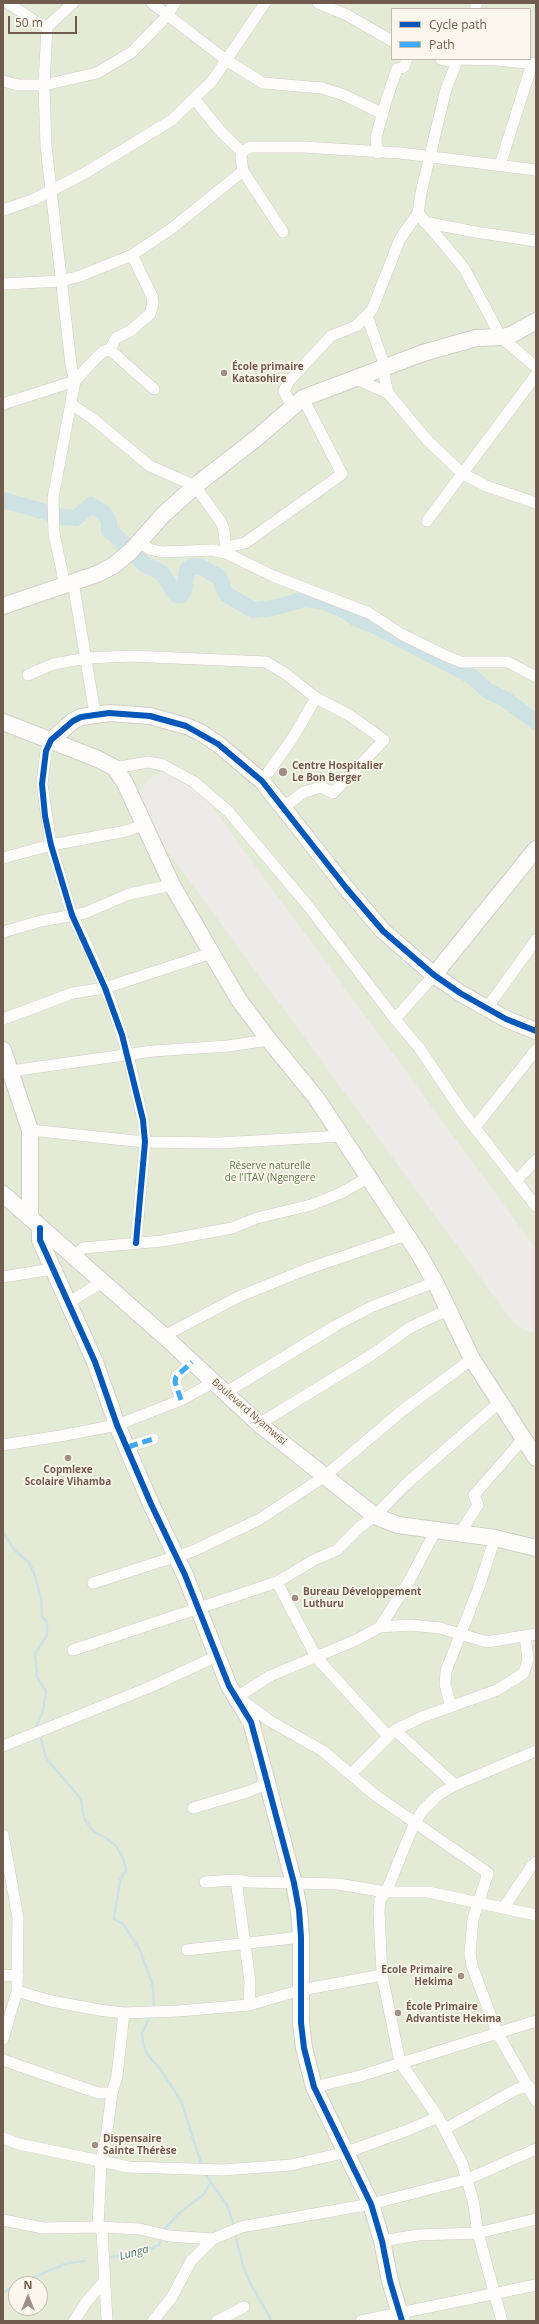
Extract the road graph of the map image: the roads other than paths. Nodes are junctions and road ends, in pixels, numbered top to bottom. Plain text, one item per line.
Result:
1 (8, 3) edge
2 (73, 3) edge
3 (152, 3) edge
4 (175, 3) edge
5 (266, 3) edge
6 (318, 3) edge
7 (167, 16) junction
8 (47, 27) junction
9 (391, 40) edge
10 (226, 60) junction
11 (407, 60) edge
12 (443, 60) edge
13 (455, 60) edge
14 (458, 60) edge
15 (497, 60) edge
16 (535, 64) edge
17 (3, 81) edge
18 (44, 85) junction
19 (194, 100) junction
20 (383, 114) junction
21 (242, 152) junction
22 (377, 153) junction
23 (430, 158) junction
24 (500, 165) junction
25 (536, 170) edge
26 (243, 172) junction
27 (50, 191) junction
28 (3, 210) edge
29 (421, 217) junction
30 (283, 232) dead end
31 (536, 241) edge
32 (132, 255) junction
33 (61, 281) junction
34 (3, 284) edge
35 (367, 316) junction
36 (536, 321) edge
37 (501, 337) junction
38 (110, 350) junction
39 (385, 367) junction
40 (536, 367) edge
41 (536, 375) edge
42 (356, 379) junction
43 (76, 381) junction
44 (154, 389) dead end
45 (388, 393) junction
46 (297, 403) junction
47 (3, 404) edge
48 (71, 404) junction
49 (463, 474) junction
50 (195, 486) junction
51 (536, 503) edge
52 (427, 521) dead end
53 (138, 544) junction
54 (227, 550) junction
55 (69, 584) junction
56 (3, 606) edge
57 (87, 658) junction
58 (28, 675) dead end
59 (536, 678) edge
60 (316, 698) junction
61 (95, 714) junction
62 (3, 722) edge
63 (51, 740) junction
64 (115, 768) junction
65 (262, 781) junction
66 (284, 807) junction
67 (144, 825) junction
68 (51, 845) junction
69 (536, 849) edge
70 (3, 858) edge
71 (172, 885) junction
72 (72, 915) junction
73 (3, 932) edge
74 (536, 940) edge
75 (212, 953) junction
76 (434, 975) junction
77 (105, 988) junction
78 (487, 1008) junction
79 (3, 1019) edge
80 (395, 1019) junction
81 (536, 1031) edge
82 (269, 1040) junction
83 (3, 1050) edge
84 (536, 1050) edge
85 (128, 1055) junction
86 (11, 1070) junction
87 (475, 1127) junction
88 (30, 1130) junction
89 (342, 1136) junction
90 (145, 1142) junction
91 (536, 1160) edge
92 (369, 1177) junction
93 (517, 1180) junction
94 (3, 1194) edge
95 (536, 1206) edge
96 (35, 1223) junction
97 (406, 1235) junction
98 (136, 1243) junction
99 (73, 1257) junction
100 (52, 1269) junction
101 (3, 1277) edge
102 (102, 1282) junction
103 (435, 1282) junction
104 (68, 1303) junction
105 (447, 1310) junction
106 (164, 1336) junction
107 (472, 1359) junction
108 (192, 1362) junction
109 (219, 1387) junction
110 (181, 1400) junction
111 (500, 1402) junction
112 (259, 1424) junction
113 (117, 1425) junction
114 (153, 1439) dead end
115 (523, 1439) junction
116 (3, 1444) edge
117 (128, 1447) junction
118 (536, 1458) edge
119 (325, 1476) junction
120 (375, 1516) junction
121 (435, 1532) junction
122 (460, 1533) junction
123 (495, 1538) junction
124 (536, 1548) edge
125 (176, 1557) junction
126 (277, 1582) junction
127 (93, 1583) dead end
128 (200, 1609) junction
129 (380, 1627) junction
130 (461, 1634) junction
131 (531, 1635) edge
132 (73, 1650) dead end
133 (217, 1656) junction
134 (316, 1657) junction
135 (237, 1697) junction
136 (451, 1707) junction
137 (392, 1733) junction
138 (3, 1746) edge
139 (535, 1754) edge
140 (351, 1774) junction
141 (268, 1783) junction
142 (455, 1785) junction
143 (193, 1808) dead end
144 (415, 1822) junction
145 (3, 1835) edge
146 (5, 1850) edge
147 (536, 1862) edge
148 (236, 1880) junction
149 (205, 1882) dead end
150 (294, 1882) junction
151 (386, 1892) junction
152 (478, 1902) junction
153 (504, 1907) junction
154 (536, 1915) edge
155 (301, 1937) junction
156 (246, 1942) junction
157 (187, 1950) dead end
158 (3, 1974) edge
159 (382, 1975) junction
160 (18, 1976) junction
161 (301, 1990) junction
162 (17, 1991) junction
163 (249, 2005) junction
164 (124, 2013) junction
165 (536, 2021) edge
166 (497, 2032) junction
167 (3, 2039) edge
168 (3, 2060) edge
169 (400, 2062) junction
170 (529, 2086) junction
171 (314, 2087) junction
172 (112, 2093) junction
173 (536, 2101) edge
174 (438, 2117) junction
175 (445, 2129) junction
176 (3, 2138) edge
177 (536, 2149) edge
178 (347, 2152) junction
179 (101, 2162) junction
180 (468, 2179) junction
181 (372, 2204) junction
182 (536, 2219) edge
183 (3, 2220) edge
184 (98, 2226) junction
185 (478, 2233) junction
186 (213, 2239) junction
187 (382, 2241) junction
188 (104, 2282) junction
189 (536, 2284) edge
190 (494, 2293) junction
191 (244, 2307) dead end
192 (162, 2316) edge
193 (401, 2318) edge
194 (74, 2321) edge
195 (107, 2321) edge
196 (153, 2321) edge
197 (217, 2321) edge
198 (361, 2321) edge
199 (502, 2321) edge

1 - 8 street
2 - 8 street
3 - 7 street
4 - 7 street
5 - 10 street
6 - 9 street
7 - 10 street
7 - 18 street
8 - 18 street
10 - 19 street
10 - 20 street
11 - 20 street
12 - 13 street
14 - 23 street
15 - 16 street
16 - 24 street
17 - 18 street
18 - 27 street
19 - 21 street
19 - 27 street
20 - 22 street
21 - 22 street
21 - 26 street
22 - 23 street
23 - 24 street
23 - 29 street
24 - 25 street
26 - 30 street
26 - 32 street
27 - 28 street
27 - 33 street
29 - 31 street
29 - 35 street
29 - 37 street
32 - 33 street
32 - 38 street
33 - 34 street
33 - 43 street
35 - 39 street
35 - 46 street
36 - 37 street
37 - 39 street
37 - 40 street
38 - 43 street
38 - 44 street
39 - 42 street
39 - 45 street
41 - 49 street
42 - 45 street
42 - 46 street
43 - 47 street
43 - 48 street
45 - 49 street
46 - 50 street
46 - 54 street
48 - 50 street
48 - 55 street
49 - 51 street
49 - 52 street
50 - 53 street
50 - 54 street
53 - 54 street
53 - 55 street
54 - 59 street
55 - 56 street
55 - 57 street
57 - 58 street
57 - 60 street
57 - 61 street
60 - 65 street
60 - 66 street
61 - 63 street
61 - 65 street
62 - 63 street
63 - 64 street
63 - 68 street
64 - 67 street
64 - 80 street
65 - 66 street
66 - 76 street
67 - 68 street
67 - 71 street
68 - 70 street
68 - 72 street
69 - 76 street
71 - 72 street
71 - 75 street
72 - 73 street
72 - 77 street
74 - 78 street
75 - 77 street
75 - 82 street
76 - 78 street
76 - 80 street
77 - 79 street
77 - 85 street
78 - 81 street
80 - 87 street
82 - 85 street
82 - 89 street
83 - 86 street
84 - 87 street
85 - 86 street
85 - 90 street
86 - 88 street
87 - 93 street
88 - 90 street
88 - 96 street
89 - 90 street
89 - 92 street
90 - 98 street
91 - 93 street
92 - 97 street
92 - 98 street
93 - 95 street
94 - 96 street, Boulevard Nyamwisi
96 - 99 street, Boulevard Nyamwisi
96 - 100 street
97 - 103 street
97 - 106 street
98 - 99 street
99 - 102 street, Boulevard Nyamwisi
100 - 101 street
100 - 104 street
102 - 104 street
102 - 106 street, Boulevard Nyamwisi
103 - 105 street
103 - 109 street
104 - 113 street
105 - 107 street
105 - 112 street
106 - 108 street, Boulevard Nyamwisi
107 - 111 street
107 - 119 street
108 - 109 street, Boulevard Nyamwisi
108 - 110 street
109 - 110 street
109 - 112 street, Boulevard Nyamwisi
110 - 113 street
111 - 115 street
111 - 120 street
112 - 119 street, Boulevard Nyamwisi
113 - 116 street
113 - 117 street
114 - 117 street
115 - 118 street
115 - 122 street
117 - 125 street
119 - 120 street, Boulevard Nyamwisi
119 - 125 street
120 - 121 street, Boulevard Nyamwisi
120 - 126 street
121 - 122 street, Boulevard Nyamwisi
121 - 129 street
122 - 123 street, Boulevard Nyamwisi
123 - 124 street, Boulevard Nyamwisi
123 - 130 street
125 - 127 street
125 - 128 street
126 - 128 street
126 - 134 street
128 - 132 street
128 - 133 street
129 - 130 street
129 - 134 street
130 - 131 street
130 - 136 street
131 - 136 street
133 - 135 street
133 - 138 street
134 - 135 street
134 - 137 street
135 - 140 street
135 - 141 street
136 - 137 street
137 - 140 street
137 - 142 street
139 - 142 street
140 - 144 street
141 - 143 street
141 - 150 street
142 - 144 street
144 - 151 street
144 - 152 street
145 - 146 street
146 - 160 street
147 - 153 street
148 - 149 street
148 - 150 street
148 - 156 street
150 - 151 street
150 - 155 street
151 - 152 street
151 - 159 street
152 - 153 street
152 - 166 street
153 - 154 street
155 - 156 street
155 - 161 street
156 - 157 street
156 - 163 street
158 - 160 street
159 - 161 street
159 - 169 street
160 - 162 street
161 - 163 street
161 - 171 street
162 - 164 street
162 - 167 street
163 - 164 street
164 - 172 street
165 - 166 street
166 - 169 street
166 - 170 street
168 - 172 street
169 - 171 street
169 - 174 street
170 - 173 street
170 - 175 street
171 - 178 street
172 - 179 street
174 - 175 street
174 - 178 street
175 - 180 street
176 - 179 street
177 - 180 street
178 - 179 street
178 - 181 street
179 - 184 street
180 - 181 street
180 - 185 street
181 - 186 street
181 - 187 street
182 - 185 street
183 - 184 street
184 - 186 street
184 - 188 street
185 - 187 street
185 - 190 street
186 - 192 street
187 - 193 street
188 - 194 street
188 - 195 street
189 - 190 street
190 - 193 street
190 - 199 street
191 - 197 street
192 - 196 street
193 - 198 street

